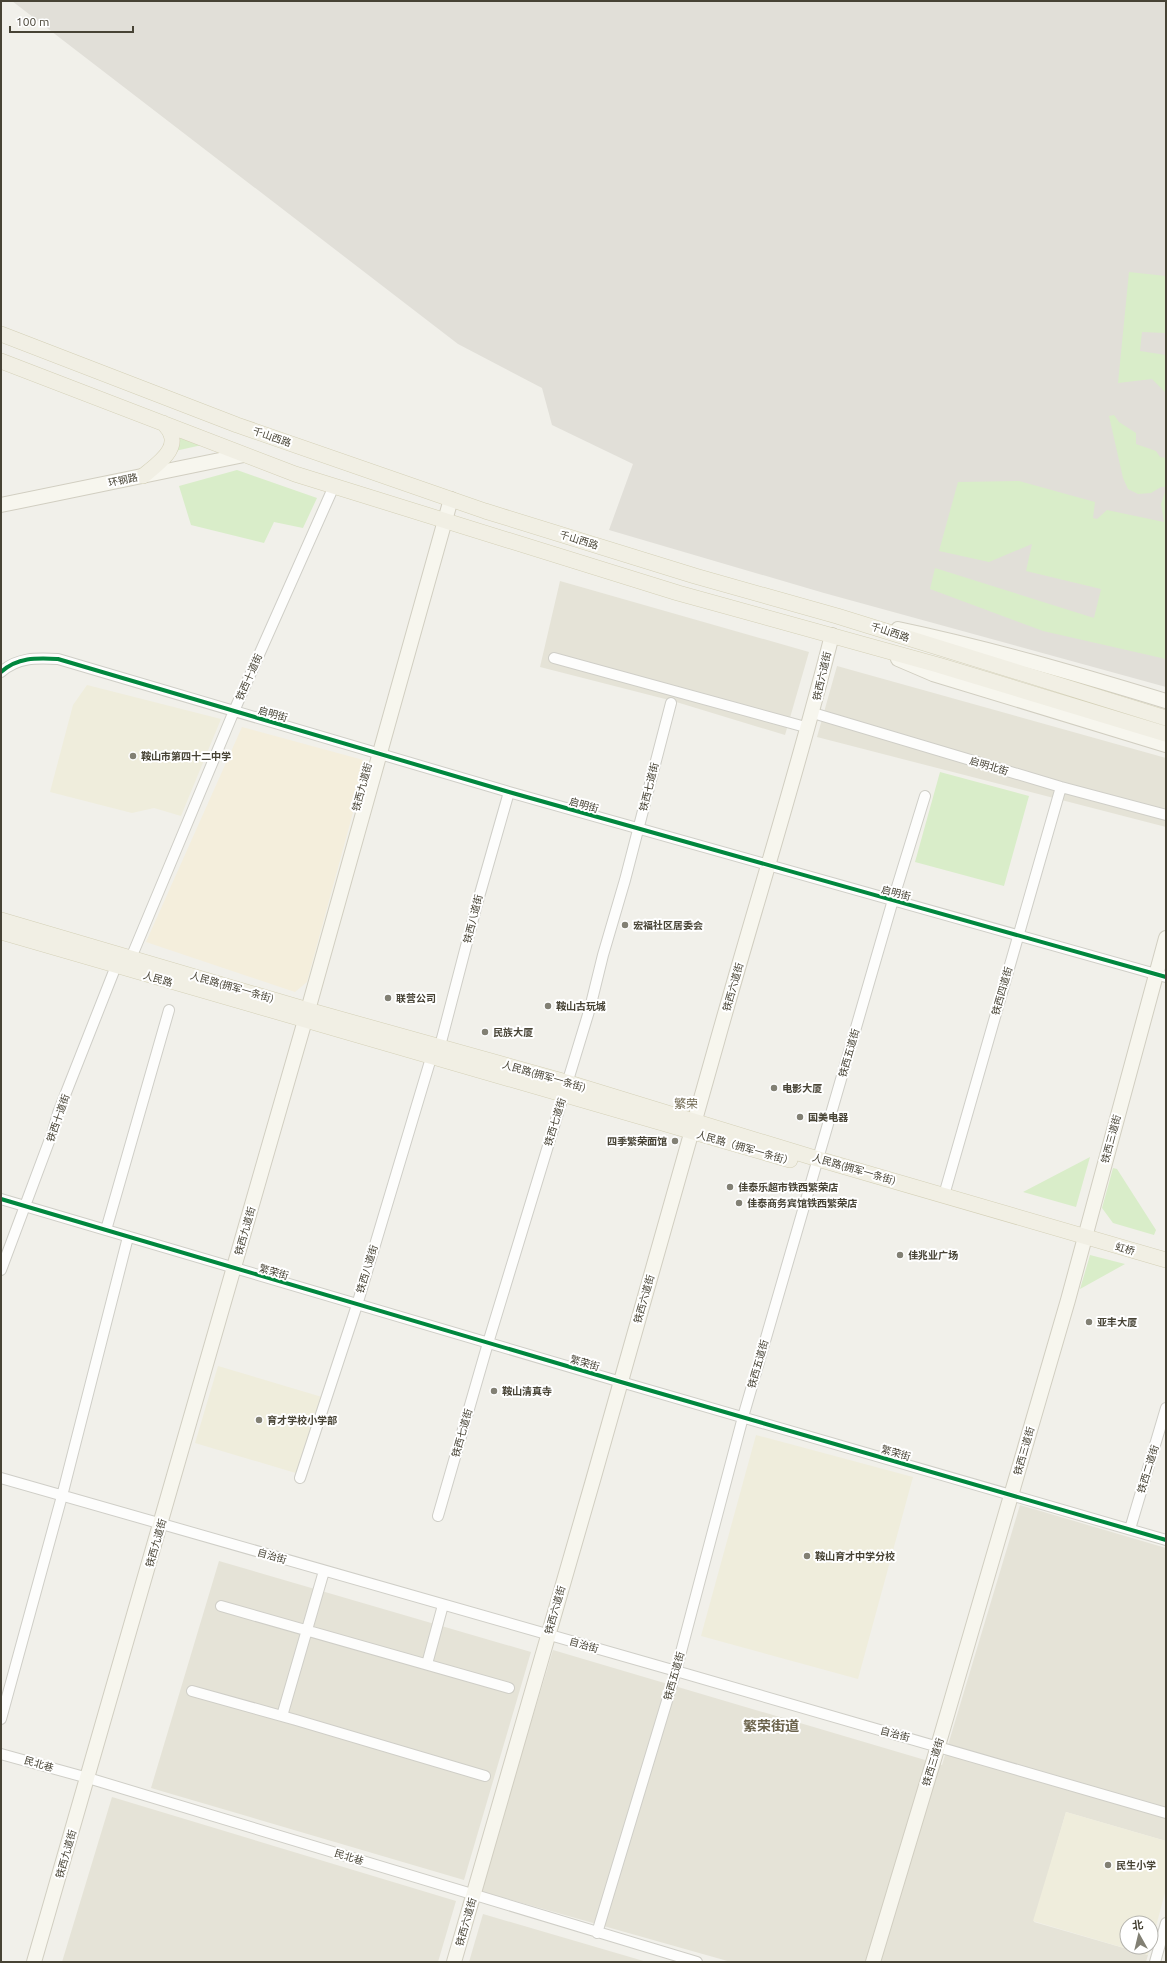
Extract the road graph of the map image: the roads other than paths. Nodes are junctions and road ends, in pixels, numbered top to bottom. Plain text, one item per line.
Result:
1 (1, 334) edge
2 (1, 361) edge
3 (164, 423) junction
4 (244, 455) junction
5 (143, 476) junction
6 (334, 486) junction
7 (451, 499) junction
8 (1, 505) edge
9 (444, 520) junction
10 (837, 616) junction
11 (832, 635) junction
12 (853, 641) junction
13 (554, 658) dead end
14 (1, 672) edge
15 (1166, 701) edge
16 (671, 703) dead end
17 (234, 712) junction
18 (813, 713) junction
19 (1166, 718) edge
20 (809, 728) junction
21 (1166, 734) edge
22 (1166, 745) edge
23 (379, 753) junction
24 (1061, 787) junction
25 (509, 792) junction
26 (925, 796) dead end
27 (1166, 815) edge
28 (638, 829) junction
29 (767, 865) junction
30 (893, 900) junction
31 (1, 920) edge
32 (1, 932) edge
33 (1018, 934) junction
34 (1166, 938) edge
35 (131, 958) junction
36 (116, 966) junction
37 (1161, 976) edge
38 (169, 1010) dead end
39 (306, 1015) junction
40 (435, 1052) junction
41 (565, 1088) junction
42 (694, 1127) junction
43 (817, 1164) junction
44 (944, 1195) junction
45 (1, 1199) edge
46 (26, 1207) junction
47 (106, 1230) junction
48 (128, 1237) junction
49 (1084, 1240) junction
50 (1166, 1260) edge
51 (234, 1269) junction
52 (1, 1270) edge
53 (357, 1304) junction
54 (488, 1343) junction
55 (621, 1382) junction
56 (1166, 1408) edge
57 (743, 1417) junction
58 (1, 1478) edge
59 (300, 1478) dead end
60 (1011, 1495) junction
61 (62, 1496) junction
62 (438, 1516) dead end
63 (161, 1524) junction
64 (1130, 1529) junction
65 (1166, 1540) edge
66 (324, 1571) junction
67 (443, 1605) junction
68 (221, 1606) dead end
69 (307, 1630) junction
70 (548, 1635) junction
71 (427, 1664) junction
72 (676, 1671) junction
73 (509, 1688) dead end
74 (192, 1691) dead end
75 (282, 1716) junction
76 (1, 1719) edge
77 (938, 1746) junction
78 (1, 1754) edge
79 (486, 1776) dead end
80 (88, 1778) junction
81 (1166, 1814) edge
82 (473, 1894) junction
83 (1166, 1923) edge
84 (597, 1932) junction
85 (34, 1962) edge
86 (454, 1962) edge
87 (697, 1962) edge
88 (873, 1962) edge
89 (1155, 1962) edge

1 - 7 main road, 千山西路
2 - 3 main road, 千山西路
3 - 4 main road, 千山西路
3 - 5 main road
4 - 5 main road, 环钢路
4 - 6 main road, 千山西路
5 - 8 main road, 环钢路
6 - 9 main road, 千山西路
6 - 17 street, 铁西十道街
7 - 9 main road, 铁西九道街
7 - 10 main road, 千山西路
9 - 11 main road, 千山西路
9 - 23 main road, 铁西九道街
10 - 15 main road
10 - 19 main road, 千山西路
11 - 12 main road, 千山西路
11 - 18 main road, 铁西六道街
12 - 21 main road, 千山西路
12 - 22 main road
13 - 20 street
14 - 17 street, 启明街
16 - 28 street, 铁西七道街
17 - 23 street, 启明街
17 - 35 street, 铁西十道街
18 - 20 main road, 铁西六道街
18 - 24 street, 启明北街
20 - 29 main road, 铁西六道街
23 - 25 street, 启明街
23 - 39 main road, 铁西九道街
24 - 27 street, 启明北街
24 - 33 street, 铁西四道街
25 - 28 street, 启明街
25 - 40 street, 铁西八道街
26 - 30 street, 铁西五道街
28 - 29 street, 启明街
28 - 41 street, 铁西七道街
29 - 30 street, 启明街
29 - 42 main road, 铁西六道街
30 - 33 street, 启明街
30 - 43 street, 铁西五道街
31 - 35 main road, 人民路(拥军一条街)
32 - 36 main road, 人民路
33 - 37 street, 启明街
33 - 44 street, 铁西四道街
34 - 37 main road, 铁西三道街
35 - 39 main road, 人民路(拥军一条街)
36 - 39 main road, 人民路
36 - 46 street, 铁西十道街
37 - 49 main road, 铁西三道街
38 - 47 street
39 - 40 main road, 人民路(拥军一条街)
39 - 51 main road, 铁西九道街
40 - 41 main road, 人民路(拥军一条街)
40 - 53 street, 铁西八道街
41 - 42 main road, 人民路(拥军一条街)
41 - 54 street, 铁西七道街
42 - 43 main road, 人民路(拥军一条街)
42 - 55 main road, 铁西六道街
43 - 44 main road, 人民路(拥军一条街)
43 - 49 main road
43 - 57 street, 铁西五道街
44 - 49 main road, 人民路(拥军一条街)
45 - 46 street, 繁荣街
46 - 47 street, 繁荣街
46 - 52 street, 铁西十道街
47 - 48 street, 繁荣街
48 - 51 street, 繁荣街
48 - 61 street
49 - 50 main road, 虹桥
49 - 60 main road, 铁西三道街
51 - 53 street, 繁荣街
51 - 63 main road, 铁西九道街
53 - 54 street, 繁荣街
53 - 59 street, 铁西八道街
54 - 55 street, 繁荣街
54 - 62 street, 铁西七道街
55 - 57 street, 繁荣街
55 - 70 main road, 铁西六道街
56 - 64 street, 铁西二道街
57 - 60 street, 繁荣街
57 - 72 street, 铁西五道街
58 - 61 street, 自治街
60 - 64 street, 繁荣街
60 - 77 main road, 铁西三道街
61 - 63 street, 自治街
61 - 76 street
63 - 66 street, 自治街
63 - 80 main road, 铁西九道街
64 - 65 street, 繁荣街
66 - 67 street, 自治街
66 - 69 street
67 - 70 street, 自治街
67 - 71 street
68 - 69 street
69 - 71 street
69 - 75 street
70 - 72 street, 自治街
70 - 82 main road, 铁西六道街
71 - 73 street
72 - 77 street, 自治街
72 - 84 street, 铁西五道街
74 - 75 street
75 - 79 street
77 - 81 street, 自治街
77 - 88 main road, 铁西三道街
78 - 80 street, 民北巷
80 - 82 street, 民北巷
80 - 85 main road, 铁西九道街
82 - 84 street, 民北巷
82 - 86 main road, 铁西六道街
83 - 89 street
84 - 87 street, 民北巷

